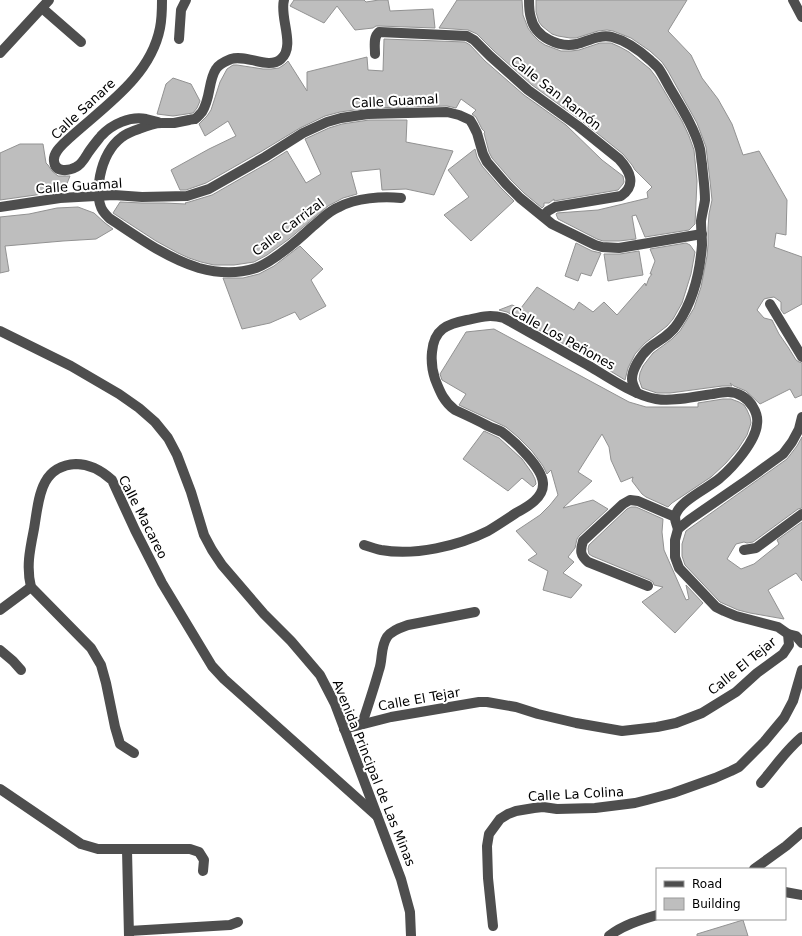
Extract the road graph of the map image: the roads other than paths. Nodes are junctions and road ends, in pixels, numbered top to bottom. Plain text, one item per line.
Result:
1 (162, 0) edge
2 (186, 0) edge
3 (284, 0) edge
4 (529, 0) edge
5 (793, 0) edge
6 (46, 4) edge
7 (802, 17) edge
8 (180, 38) dead end
9 (82, 42) dead end
10 (0, 53) edge
11 (375, 54) dead end
12 (161, 123) junction
13 (99, 196) junction
14 (401, 198) dead end
15 (0, 207) edge
16 (543, 216) junction
17 (702, 234) junction
18 (770, 304) dead end
19 (0, 331) edge
20 (802, 357) edge
21 (637, 393) junction
22 (802, 417) edge
23 (802, 514) edge
24 (676, 517) junction
25 (678, 529) junction
26 (364, 545) dead end
27 (744, 550) dead end
28 (648, 586) dead end
29 (31, 587) junction
30 (0, 610) edge
31 (475, 612) dead end
32 (788, 634) junction
33 (802, 643) edge
34 (0, 650) edge
35 (21, 670) dead end
36 (802, 670) edge
37 (362, 724) junction
38 (344, 729) junction
39 (802, 737) edge
40 (134, 753) dead end
41 (761, 782) dead end
42 (0, 788) edge
43 (377, 816) junction
44 (802, 832) edge
45 (127, 850) junction
46 (755, 868) edge
47 (203, 870) dead end
48 (786, 892) edge
49 (802, 895) edge
50 (656, 915) edge
51 (238, 922) dead end
52 (493, 926) dead end
53 (129, 933) edge
54 (411, 936) edge
55 (609, 936) edge

1 - 12 street, Calle Sanare
2 - 8 street
3 - 12 street
4 - 17 street
5 - 7 street
6 - 9 street
6 - 10 street
11 - 16 street, Calle San Ramón
12 - 13 street
13 - 14 street, Calle Carrizal
13 - 15 street, Calle Guamal
13 - 16 street, Calle Guamal
16 - 17 street, Calle Guamal
17 - 21 street
18 - 20 street
19 - 38 street, Avenida Principal de Las Minas
21 - 24 street, Calle Los Peñones
21 - 26 street, Calle Los Peñones
22 - 25 street
23 - 27 street
24 - 25 street
24 - 28 street
25 - 32 street, Calle El Tejar
29 - 30 street
29 - 40 street
29 - 43 street, Calle Macareo
31 - 37 street
32 - 33 street
32 - 37 street, Calle El Tejar
34 - 35 street
36 - 52 street, Calle La Colina
37 - 38 street, Calle El Tejar
38 - 43 street, Avenida Principal de Las Minas
39 - 41 street
42 - 45 street
43 - 54 street, Avenida Principal de Las Minas
44 - 46 street
45 - 47 street
45 - 53 street
48 - 49 street
50 - 55 street
51 - 53 street

